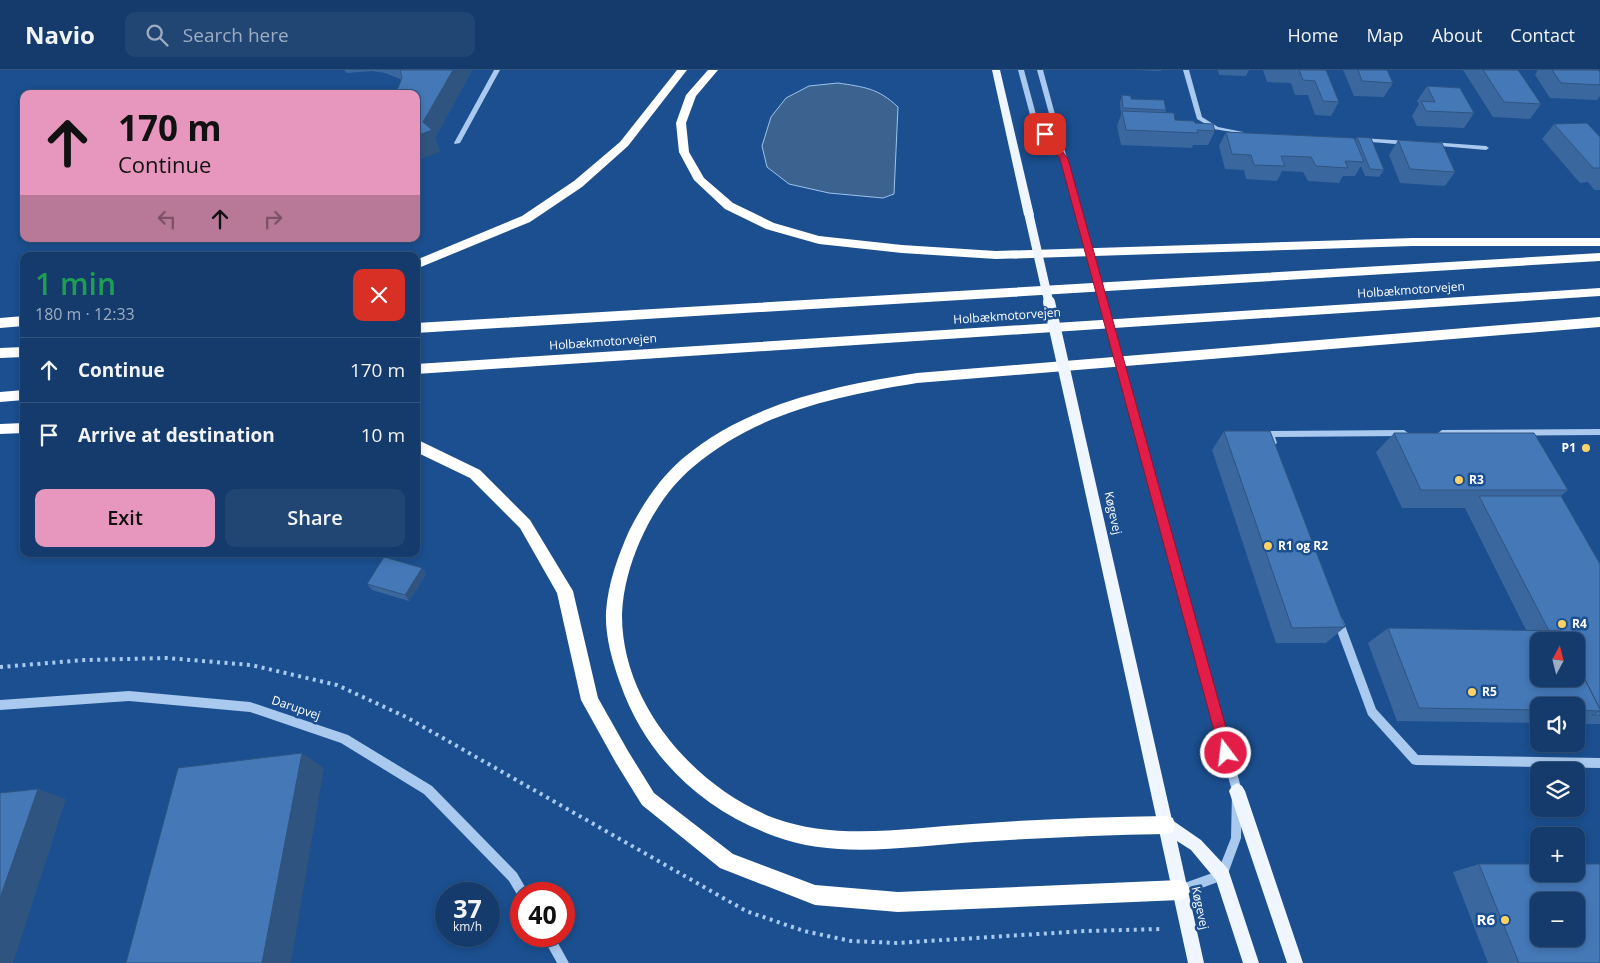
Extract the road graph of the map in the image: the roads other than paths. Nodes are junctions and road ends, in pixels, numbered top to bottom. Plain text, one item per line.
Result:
1 (497, 70) edge
2 (682, 70) edge
3 (713, 70) edge
4 (996, 70) edge
5 (1021, 70) edge
6 (1040, 70) edge
7 (1186, 70) edge
8 (1250, 133) edge
9 (1349, 139) edge
10 (458, 143) dead end
11 (1417, 143) edge
12 (1427, 144) edge
13 (1486, 148) dead end
14 (1064, 159) junction
15 (1600, 242) edge
16 (1600, 257) edge
17 (420, 263) edge
18 (1600, 292) edge
19 (20, 321) edge
20 (1600, 322) edge
21 (0, 323) edge
22 (420, 328) edge
23 (20, 352) edge
24 (0, 353) edge
25 (420, 370) edge
26 (20, 395) edge
27 (0, 396) edge
28 (0, 428) edge
29 (20, 428) edge
30 (1600, 432) edge
31 (1415, 433) edge
32 (1435, 433) edge
33 (420, 447) edge
34 (1276, 453) edge
35 (1335, 610) edge
36 (0, 705) edge
37 (1600, 763) edge
38 (1236, 791) junction
39 (1166, 825) junction
40 (1222, 875) junction
41 (516, 882) edge
42 (1180, 890) junction
43 (554, 947) edge
44 (563, 963) edge
45 (1196, 963) edge
46 (1251, 963) edge
47 (1295, 963) edge

1 - 10 street
2 - 17 highway
3 - 15 highway
4 - 39 main road, Køgevej, bridge
5 - 14 street
6 - 14 street
7 - 8 street
9 - 11 street
12 - 13 street
14 - 38 street, bridge
16 - 22 highway, Holbækmotorvejen
18 - 25 highway, Holbækmotorvejen
19 - 21 highway
20 - 39 highway
23 - 24 highway
26 - 27 highway
28 - 29 highway
30 - 32 street
31 - 34 street
33 - 42 highway
35 - 37 street
36 - 41 street, Darupvej
38 - 40 street
38 - 47 main road
39 - 40 main road
39 - 42 main road, Køgevej
40 - 42 street
40 - 46 main road
42 - 45 main road, Køgevej
43 - 44 street

